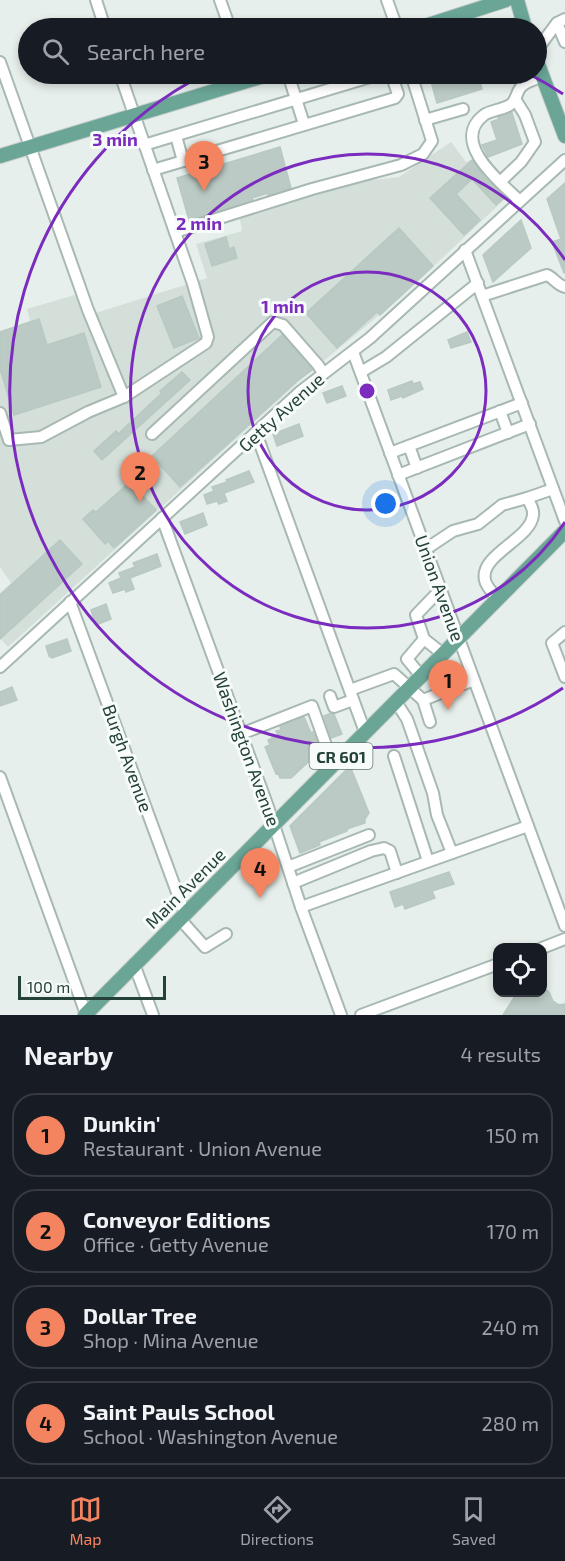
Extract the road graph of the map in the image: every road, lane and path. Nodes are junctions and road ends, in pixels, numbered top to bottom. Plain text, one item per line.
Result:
1 (96, 0) edge
2 (220, 0) edge
3 (387, 0) edge
4 (506, 0) edge
5 (517, 0) edge
6 (102, 18) edge
7 (226, 18) edge
8 (393, 18) edge
9 (452, 18) edge
10 (522, 18) edge
11 (561, 21) edge
12 (547, 38) edge
13 (565, 42) edge
14 (0, 62) edge
15 (123, 84) edge
16 (227, 84) edge
17 (291, 84) edge
18 (346, 84) edge
19 (394, 84) edge
20 (414, 84) edge
21 (526, 84) edge
22 (546, 84) edge
23 (296, 99) junction
24 (515, 99) junction
25 (552, 99) junction
26 (565, 107) edge
27 (463, 109) dead end
28 (134, 116) junction
29 (425, 120) junction
30 (304, 124) junction
31 (176, 136) junction
32 (565, 136) edge
33 (144, 145) junction
34 (30, 147) junction
35 (0, 156) edge
36 (565, 160) edge
37 (183, 161) junction
38 (153, 171) junction
39 (500, 182) junction
40 (520, 201) junction
41 (175, 232) junction
42 (465, 250) junction
43 (478, 283) junction
44 (565, 287) edge
45 (482, 296) junction
46 (353, 352) junction
47 (361, 372) junction
48 (323, 373) junction
49 (124, 397) junction
50 (522, 403) junction
51 (501, 411) junction
52 (0, 413) edge
53 (530, 424) junction
54 (508, 433) junction
55 (152, 434) dead end
56 (256, 434) junction
57 (410, 446) junction
58 (390, 453) junction
59 (417, 468) junction
60 (398, 475) junction
61 (553, 489) junction
62 (527, 498) junction
63 (162, 518) junction
64 (565, 521) edge
65 (565, 531) edge
66 (426, 549) junction
67 (441, 589) junction
68 (498, 599) junction
69 (70, 602) junction
70 (565, 632) edge
71 (459, 638) junction
72 (424, 639) junction
73 (443, 654) junction
74 (0, 667) edge
75 (421, 676) junction
76 (565, 677) edge
77 (474, 680) junction
78 (410, 688) junction
79 (352, 695) junction
80 (330, 696) dead end
81 (423, 700) junction
82 (396, 702) junction
83 (430, 722) dead end
84 (365, 732) junction
85 (242, 734) junction
86 (394, 756) dead end
87 (333, 765) junction
88 (0, 777) edge
89 (274, 824) junction
90 (528, 826) junction
91 (369, 836) dead end
92 (452, 853) junction
93 (428, 861) junction
94 (288, 867) junction
95 (397, 873) junction
96 (293, 883) junction
97 (301, 907) junction
98 (182, 916) junction
99 (565, 926) edge
100 (226, 934) dead end
101 (565, 939) edge
102 (547, 946) edge
103 (134, 964) junction
104 (493, 966) edge
105 (85, 1014) edge
106 (153, 1015) edge
107 (341, 1015) edge
108 (361, 1015) edge

1 - 6 street
2 - 7 street
3 - 8 street
4 - 9 main road
5 - 10 main road
11 - 12 street
11 - 13 street
14 - 34 street
15 - 28 street
16 - 28 main road
17 - 23 street
18 - 23 street
19 - 30 street
20 - 29 street
21 - 24 street
22 - 25 main road
23 - 30 street
23 - 31 street
24 - 39 street
24 - 39 street
25 - 26 main road
25 - 32 main road
27 - 29 street
28 - 33 street
28 - 34 main road
29 - 41 street
30 - 37 street
31 - 33 street
31 - 37 street
33 - 38 street
34 - 35 main road
34 - 49 street
36 - 40 street, Getty Avenue
37 - 38 street
38 - 41 street
39 - 40 street
40 - 42 street, Getty Avenue
41 - 49 street
42 - 43 street
42 - 46 street, Getty Avenue
43 - 45 street
43 - 47 street
44 - 45 street
45 - 50 street
46 - 47 street, Union Avenue
46 - 48 street, Getty Avenue
47 - 58 street, Union Avenue
48 - 55 street
48 - 56 street, Getty Avenue
49 - 52 street
50 - 51 street
50 - 53 street
51 - 54 street
51 - 57 street
53 - 54 street
53 - 61 street
54 - 59 street
56 - 63 street, Getty Avenue
56 - 79 street
57 - 58 street
57 - 59 street
58 - 60 street, Union Avenue
59 - 60 street
60 - 66 street, Union Avenue
61 - 62 street
61 - 64 street
62 - 66 street
62 - 68 street
63 - 69 street, Getty Avenue
63 - 85 street, Washington Avenue
65 - 68 main road, Main Avenue / CR 601
66 - 67 street, Union Avenue
67 - 71 street, Union Avenue
67 - 72 street
68 - 71 main road, Main Avenue / CR 601
69 - 74 street, Getty Avenue
69 - 98 street, Burgh Avenue
70 - 76 street
71 - 73 main road, Main Avenue / CR 601
71 - 77 street, Union Avenue
72 - 73 street
72 - 75 street
73 - 75 main road, Main Avenue / CR 601
75 - 78 main road, Main Avenue / CR 601
77 - 81 street
77 - 90 street, Union Avenue
78 - 79 street
78 - 81 street
78 - 82 main road, Main Avenue / CR 601
79 - 80 street
79 - 84 street
81 - 83 street
82 - 84 main road, Main Avenue / CR 601
82 - 92 street
84 - 87 main road, Main Avenue / CR 601
85 - 87 street
85 - 89 street, Washington Avenue
86 - 93 street
87 - 89 main road, Main Avenue / CR 601
88 - 105 street
89 - 94 street, Washington Avenue
89 - 98 main road, Main Avenue / CR 601
90 - 92 street
90 - 99 street, Union Avenue
91 - 94 street
92 - 93 street
93 - 95 street
94 - 96 street, Washington Avenue
95 - 96 street
95 - 97 street
96 - 97 street, Washington Avenue
97 - 107 street, Washington Avenue
98 - 100 street
98 - 103 main road, Main Avenue / CR 601
101 - 102 street
103 - 105 main road, Main Avenue / CR 601
103 - 106 street
104 - 108 street

